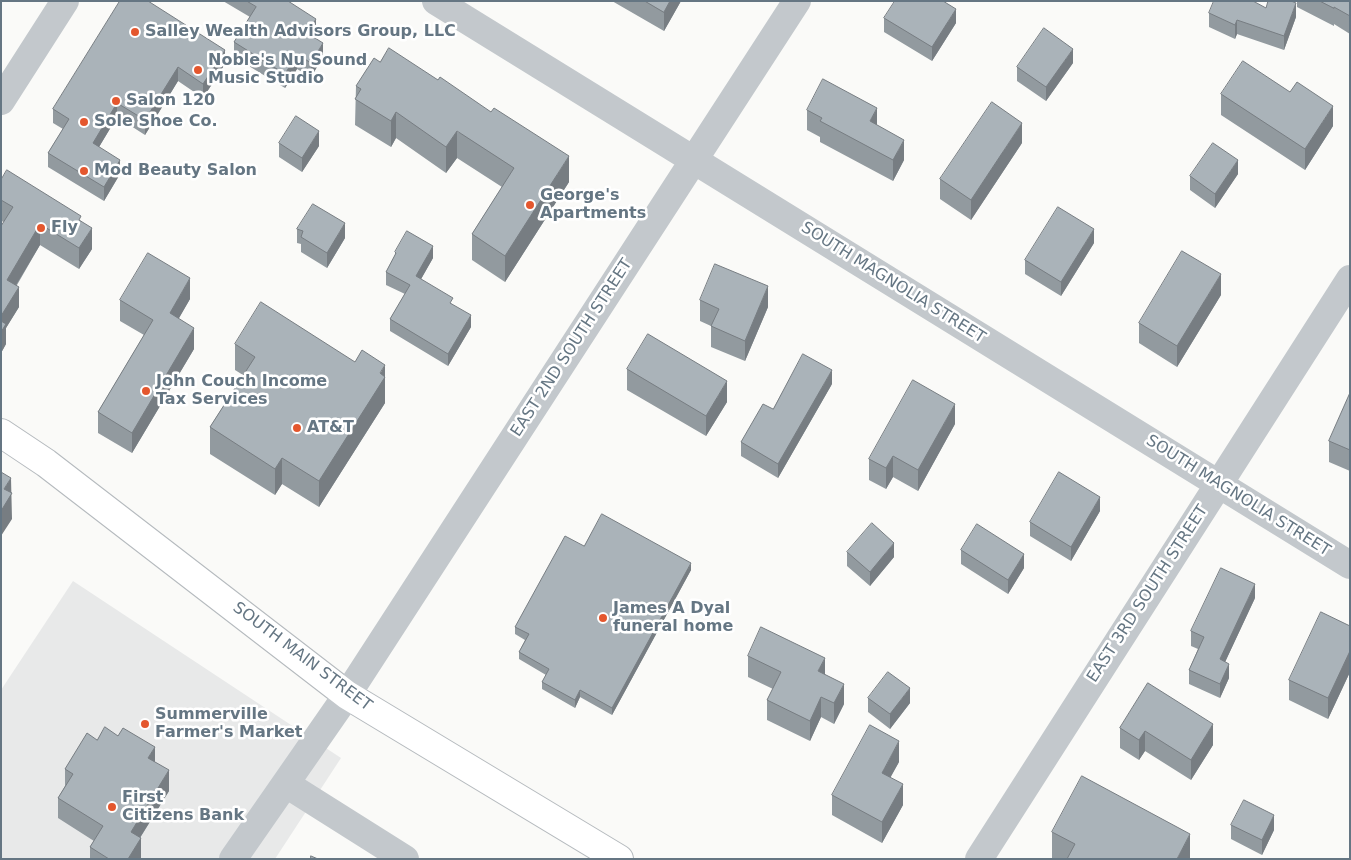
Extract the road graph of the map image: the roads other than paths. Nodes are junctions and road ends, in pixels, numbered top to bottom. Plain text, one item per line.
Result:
1 (65, 1) edge
2 (436, 1) edge
3 (796, 1) edge
4 (1, 102) edge
5 (694, 160) junction
6 (1350, 280) edge
7 (1, 433) edge
8 (1219, 484) junction
9 (1350, 565) edge
10 (347, 695) junction
11 (286, 784) junction
12 (233, 859) edge
13 (404, 859) edge
14 (619, 859) edge
15 (980, 859) edge

1 - 4 street
2 - 5 street, SOUTH MAGNOLIA STREET
3 - 5 street, EAST 2ND SOUTH STREET
5 - 8 street, SOUTH MAGNOLIA STREET
5 - 10 street, EAST 2ND SOUTH STREET
6 - 8 street, EAST 3RD SOUTH STREET
7 - 10 main road, SOUTH MAIN STREET
8 - 9 street, SOUTH MAGNOLIA STREET
8 - 15 street, EAST 3RD SOUTH STREET
10 - 11 street, EAST 2ND SOUTH STREET
10 - 14 main road, SOUTH MAIN STREET
11 - 12 street, EAST 2ND SOUTH STREET
11 - 13 street

